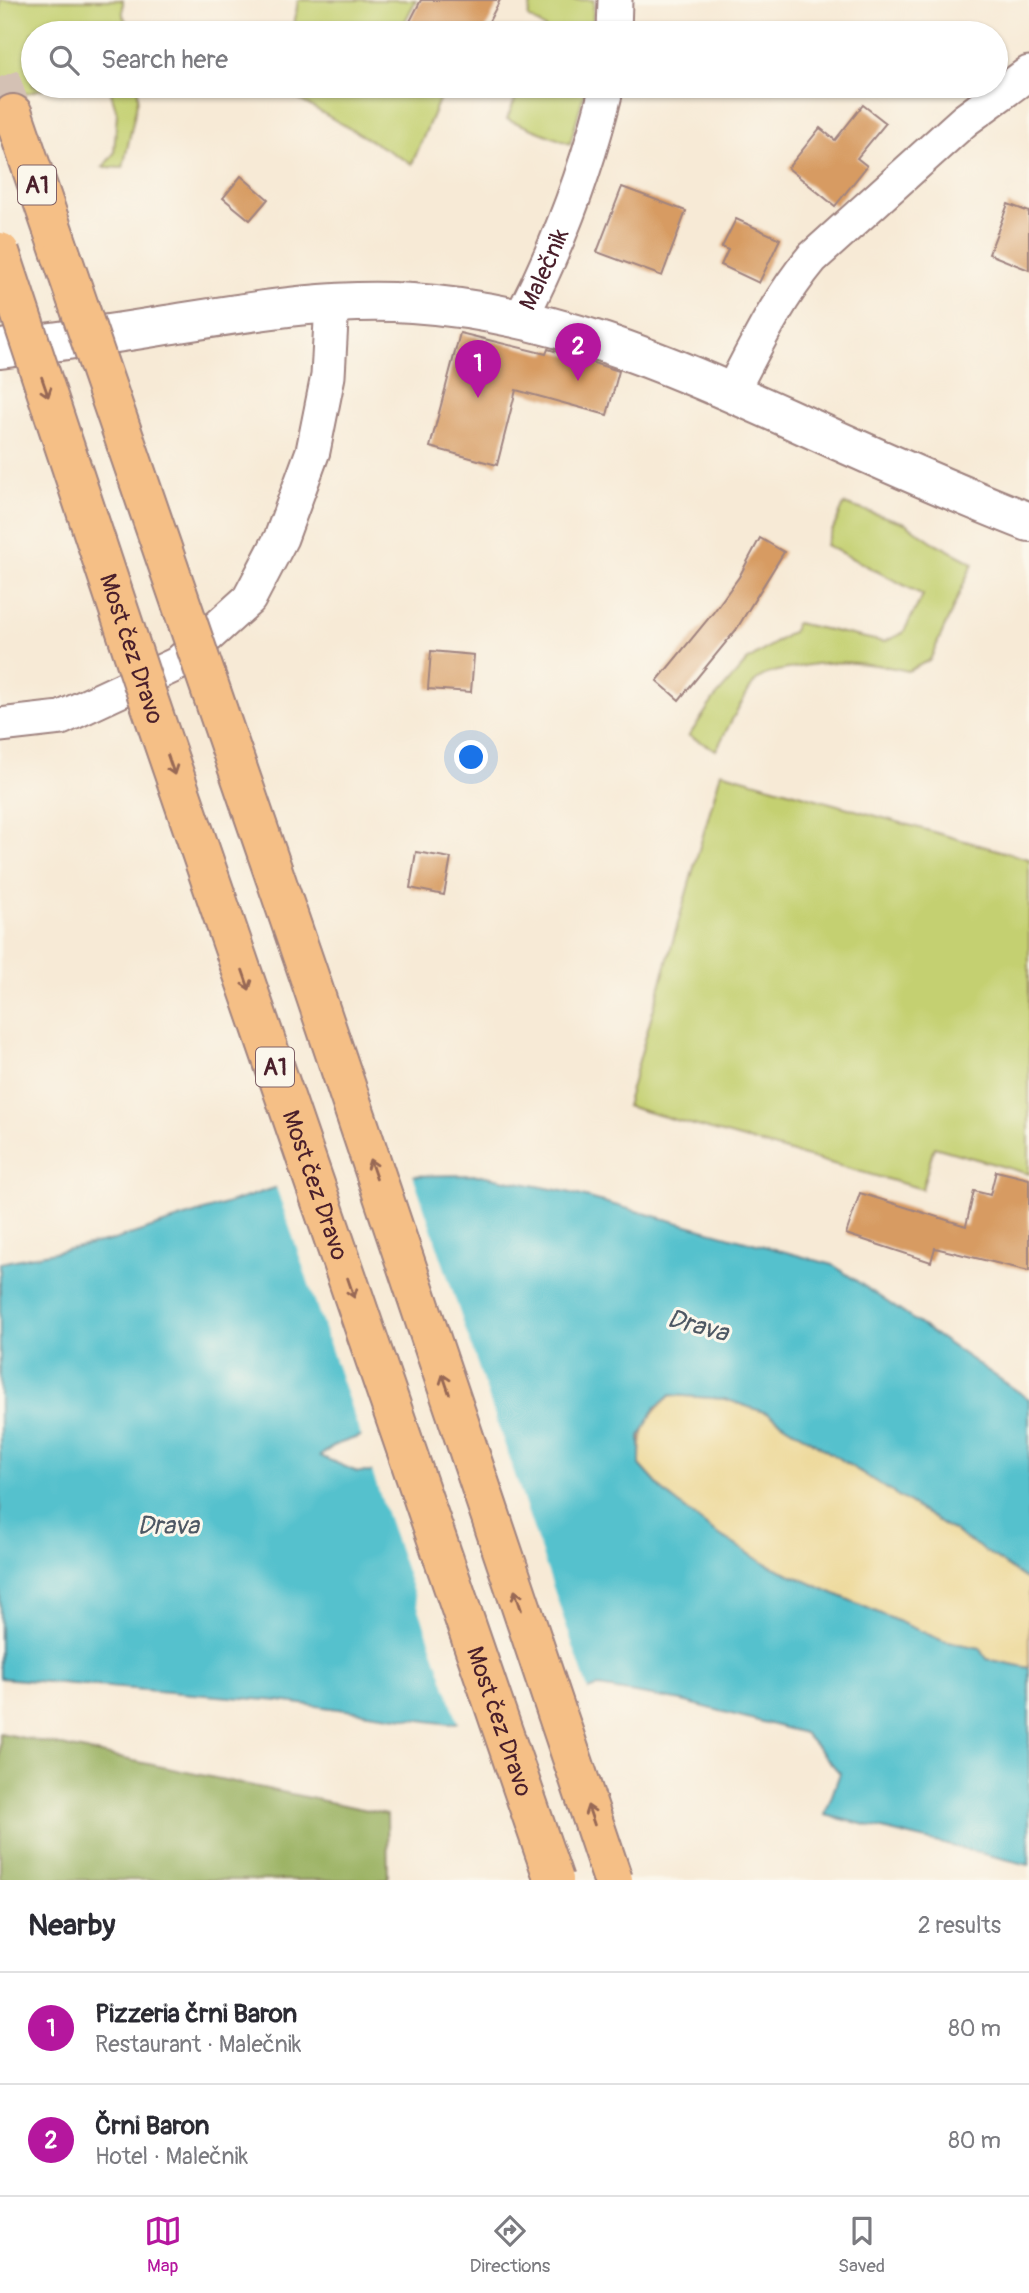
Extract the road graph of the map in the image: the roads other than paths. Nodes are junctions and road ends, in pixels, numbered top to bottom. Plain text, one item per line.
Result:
1 (615, 0) edge
2 (614, 21) edge
3 (1029, 73) edge
4 (1008, 88) edge
5 (604, 98) edge
6 (995, 98) edge
7 (13, 114) tunnel mouth
8 (0, 252) edge
9 (328, 303) junction
10 (521, 318) junction
11 (0, 349) edge
12 (731, 393) junction
13 (1029, 522) edge
14 (0, 725) edge
15 (554, 1880) edge
16 (613, 1880) edge

1 - 2 street
3 - 4 street
5 - 10 street, Malečnik
6 - 12 street
16 -> 7 highway, A1, bridge
8 -> 15 highway, Most čez Dravo / A1, bridge
9 - 10 street
9 - 11 street
9 - 14 street
10 - 12 street, Malečnik
12 - 13 street, Malečnik

